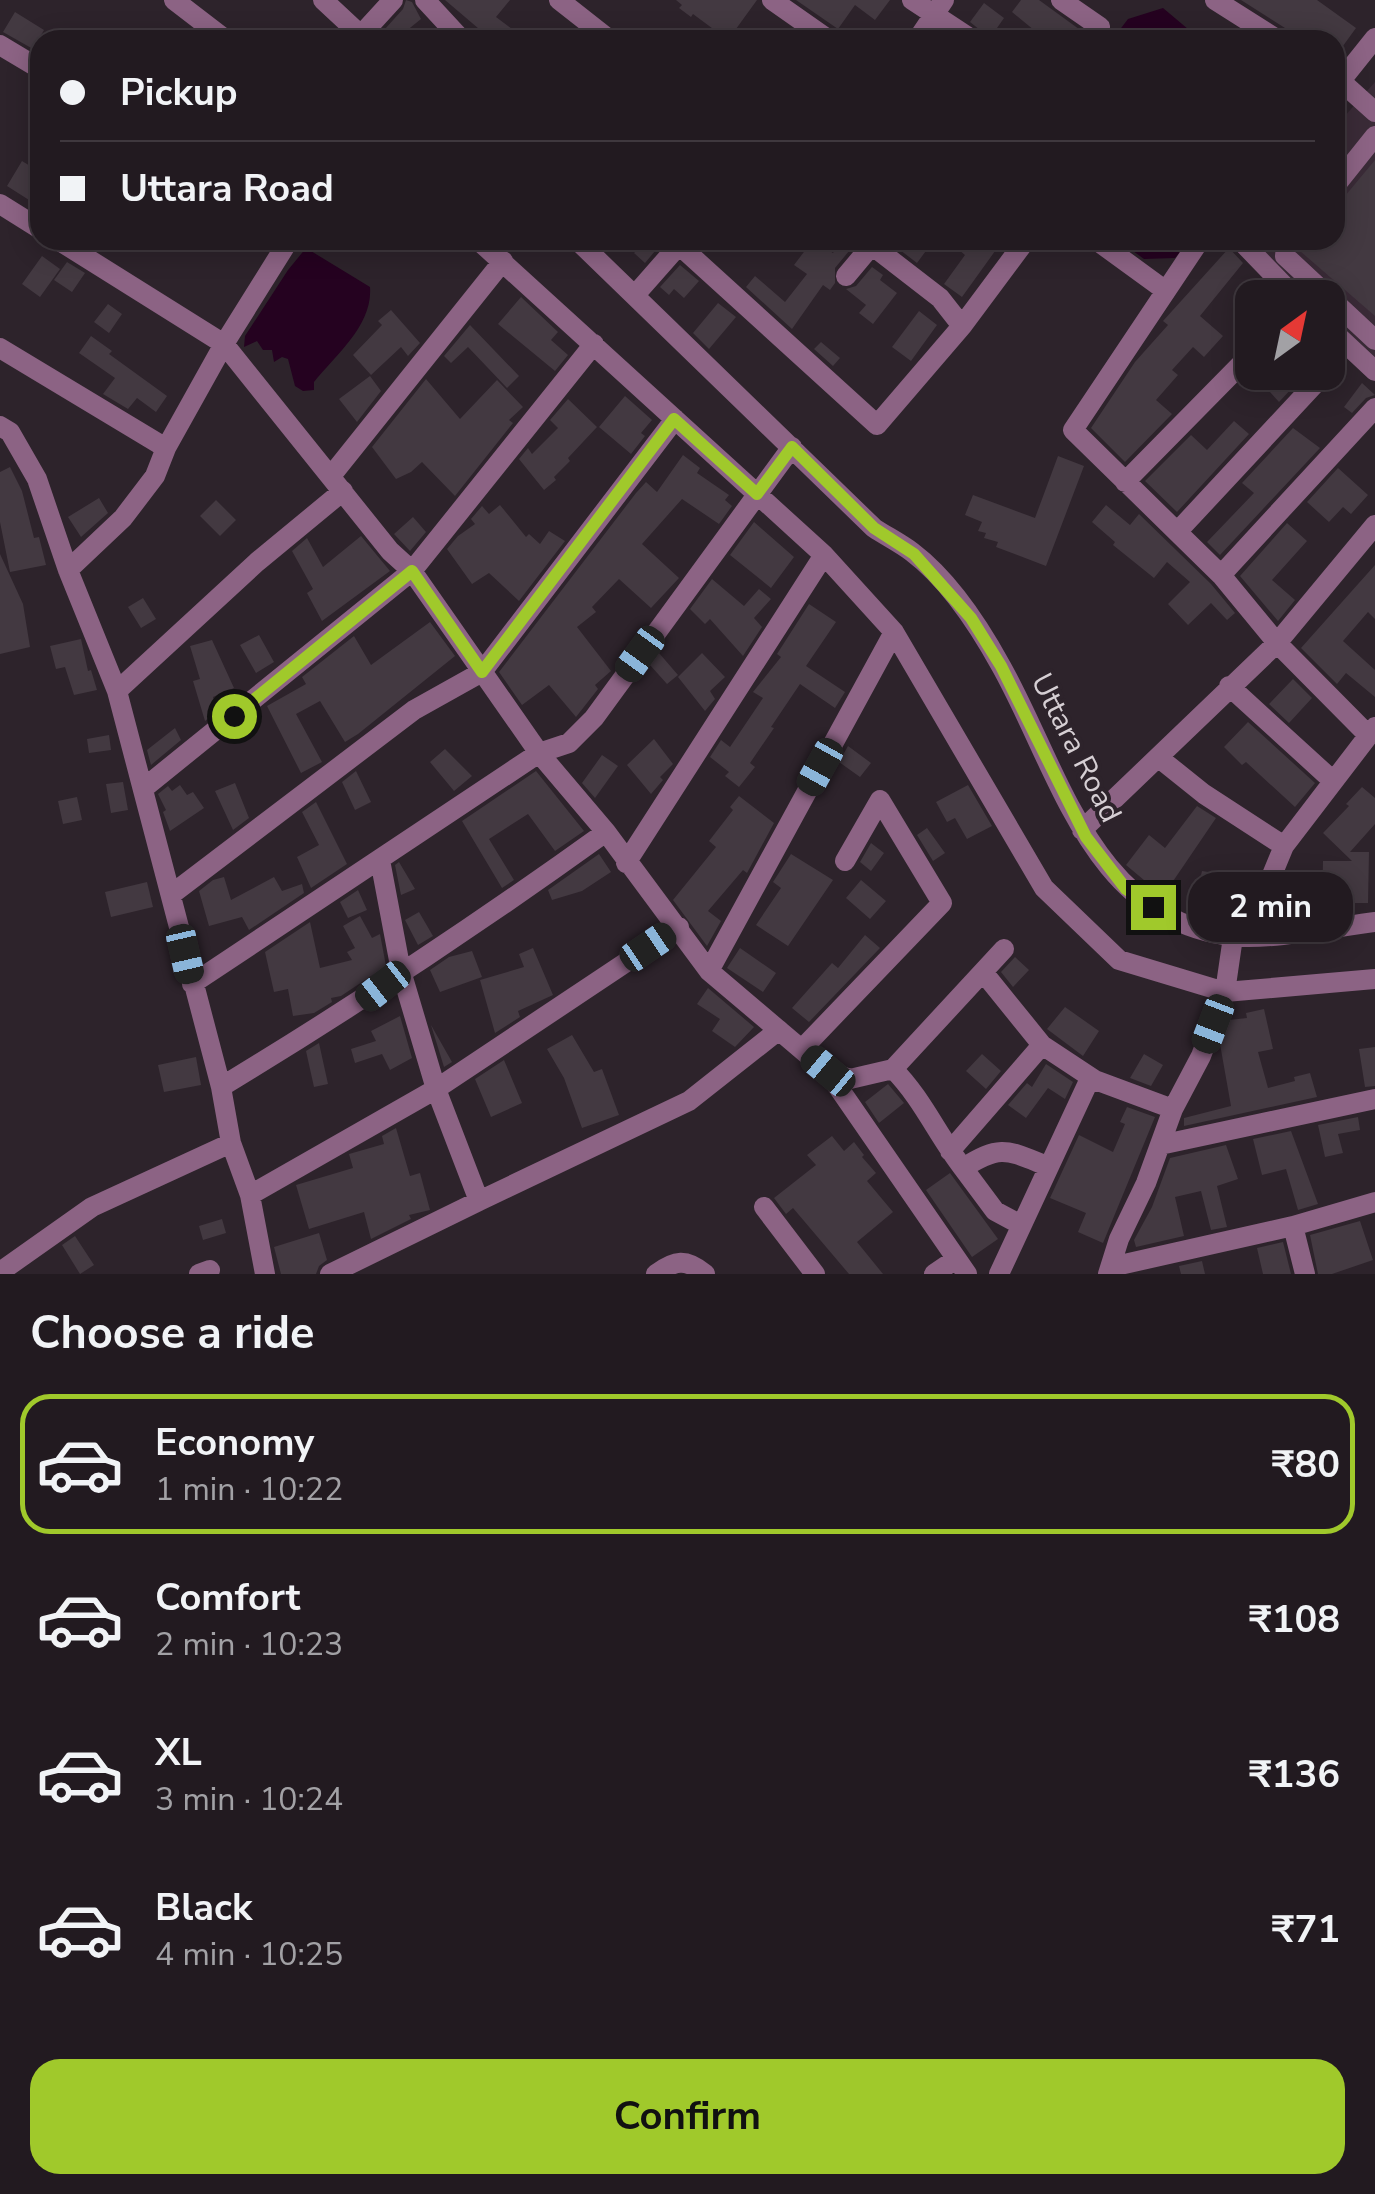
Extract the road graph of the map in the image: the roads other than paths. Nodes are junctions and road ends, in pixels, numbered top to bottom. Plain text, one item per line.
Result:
1 (174, 0) edge
2 (322, 0) edge
3 (393, 0) edge
4 (425, 0) edge
5 (559, 0) edge
6 (772, 0) edge
7 (912, 0) edge
8 (1061, 0) edge
9 (1216, 0) edge
10 (938, 8) edge
11 (1100, 27) dead end
12 (213, 30) edge
13 (355, 30) edge
14 (370, 30) edge
15 (453, 30) edge
16 (597, 30) edge
17 (815, 30) edge
18 (924, 30) edge
19 (961, 30) edge
20 (1262, 30) edge
21 (1375, 38) edge
22 (0, 45) edge
23 (30, 63) edge
24 (1345, 73) edge
25 (1345, 88) edge
26 (1375, 112) edge
27 (1375, 136) edge
28 (1345, 174) edge
29 (0, 204) edge
30 (30, 223) edge
31 (74, 250) edge
32 (283, 250) edge
33 (491, 250) edge
34 (588, 250) edge
35 (672, 250) edge
36 (687, 250) edge
37 (864, 250) edge
38 (878, 250) edge
39 (1019, 250) edge
40 (1110, 250) edge
41 (1193, 250) edge
42 (1250, 250) edge
43 (1290, 250) edge
44 (504, 260) junction
45 (846, 276) dead end
46 (1279, 280) edge
47 (1166, 291) junction
48 (635, 295) junction
49 (962, 326) junction
50 (1375, 340) edge
51 (1345, 343) edge
52 (224, 344) junction
53 (594, 344) junction
54 (0, 348) edge
55 (1350, 348) junction
56 (1345, 353) edge
57 (1235, 369) edge
58 (1375, 371) edge
59 (1310, 390) edge
60 (1375, 408) edge
61 (674, 419) junction
62 (0, 426) edge
63 (792, 447) junction
64 (166, 448) junction
65 (1125, 482) junction
66 (337, 483) junction
67 (757, 494) junction
68 (1375, 525) edge
69 (1178, 531) junction
70 (824, 555) junction
71 (68, 570) junction
72 (412, 571) junction
73 (1221, 575) junction
74 (894, 632) junction
75 (1277, 642) junction
76 (482, 672) junction
77 (1230, 686) junction
78 (117, 692) junction
79 (1372, 731) edge
80 (540, 752) junction
81 (1159, 758) junction
82 (1332, 780) junction
83 (144, 788) junction
84 (1082, 830) junction
85 (606, 832) junction
86 (1284, 846) junction
87 (380, 860) junction
88 (846, 861) dead end
89 (626, 863) junction
90 (172, 894) junction
91 (1375, 922) edge
92 (679, 927) junction
93 (1243, 936) junction
94 (1004, 949) dead end
95 (709, 970) junction
96 (401, 972) junction
97 (982, 972) junction
98 (1375, 979) edge
99 (192, 984) junction
100 (1225, 992) junction
101 (779, 1030) junction
102 (1042, 1045) junction
103 (802, 1050) junction
104 (893, 1070) junction
105 (828, 1071) junction
106 (1095, 1080) junction
107 (222, 1087) junction
108 (436, 1088) junction
109 (1375, 1099) edge
110 (1174, 1109) junction
111 (232, 1144) junction
112 (1160, 1145) junction
113 (957, 1159) junction
114 (1047, 1166) junction
115 (250, 1195) junction
116 (480, 1201) junction
117 (1375, 1202) edge
118 (764, 1208) dead end
119 (1020, 1225) junction
120 (1293, 1226) junction
121 (1171, 1265) edge
122 (962, 1266) edge
123 (1110, 1271) edge
124 (0, 1272) edge
125 (264, 1274) edge
126 (330, 1274) edge
127 (656, 1274) edge
128 (705, 1274) edge
129 (815, 1274) edge
130 (934, 1274) edge
131 (999, 1274) edge
132 (1306, 1274) edge

1 - 12 street
2 - 13 street
3 - 14 street
4 - 15 street
5 - 16 street
6 - 17 street
7 - 10 street
8 - 11 street
9 - 20 street
10 - 18 street
10 - 19 street
21 - 24 street
22 - 23 street
25 - 26 street
27 - 28 street
29 - 30 street
31 - 52 street
32 - 52 street
33 - 44 street
34 - 48 street, Uttara Road
35 - 48 street
36 - 49 street
37 - 45 street
38 - 49 street
39 - 49 street
40 - 47 street
41 - 47 street
42 - 46 street
43 - 50 street
44 - 53 street
44 - 66 street
47 - 65 street
48 - 63 street, Uttara Road
51 - 55 street
52 - 64 street
52 - 66 street
53 - 61 street
53 - 72 street
54 - 64 street
55 - 56 street
55 - 58 street
57 - 65 street
59 - 69 street
60 - 73 street
61 - 67 street
61 - 76 street
62 - 71 street
63 - 67 street
63 - 84 street, Uttara Road
64 - 71 street
65 - 69 street
66 - 72 street
66 - 78 street
67 - 70 street
67 - 80 street
68 - 75 street
69 - 73 street
70 - 74 street
70 - 89 street
71 - 78 street
72 - 76 street
72 - 83 street
73 - 75 street
74 - 95 street
74 - 100 street
75 - 77 street
75 - 79 street
76 - 80 street
76 - 90 street
77 - 81 street
77 - 82 street
78 - 83 street
79 - 82 street
80 - 85 street
80 - 87 street
81 - 84 street
81 - 86 street
82 - 86 street
83 - 90 street
84 - 93 street, Uttara Road
85 - 89 street
85 - 96 street
86 - 93 street
87 - 96 street
87 - 99 street
88 - 103 street
89 - 92 street
90 - 99 street
91 - 93 street, Uttara Road
92 - 95 street
92 - 108 street
93 - 100 street
94 - 97 street
95 - 101 street
96 - 107 street
96 - 108 street
97 - 102 street
97 - 104 street
98 - 100 street
99 - 107 street
100 - 110 street
101 - 103 street
101 - 116 street
102 - 106 street
102 - 113 street
103 - 105 street
104 - 105 street
104 - 113 street
105 - 122 street
106 - 110 street
106 - 114 street
107 - 111 street
108 - 115 street
108 - 116 street
109 - 112 street
110 - 112 street
111 - 115 street
111 - 124 street
112 - 123 street
113 - 114 street
113 - 119 street
114 - 119 street
115 - 125 street
116 - 126 street
117 - 120 street
118 - 129 street
119 - 131 street
120 - 121 street
120 - 132 street
121 - 123 street
122 - 130 street
127 - 128 street

